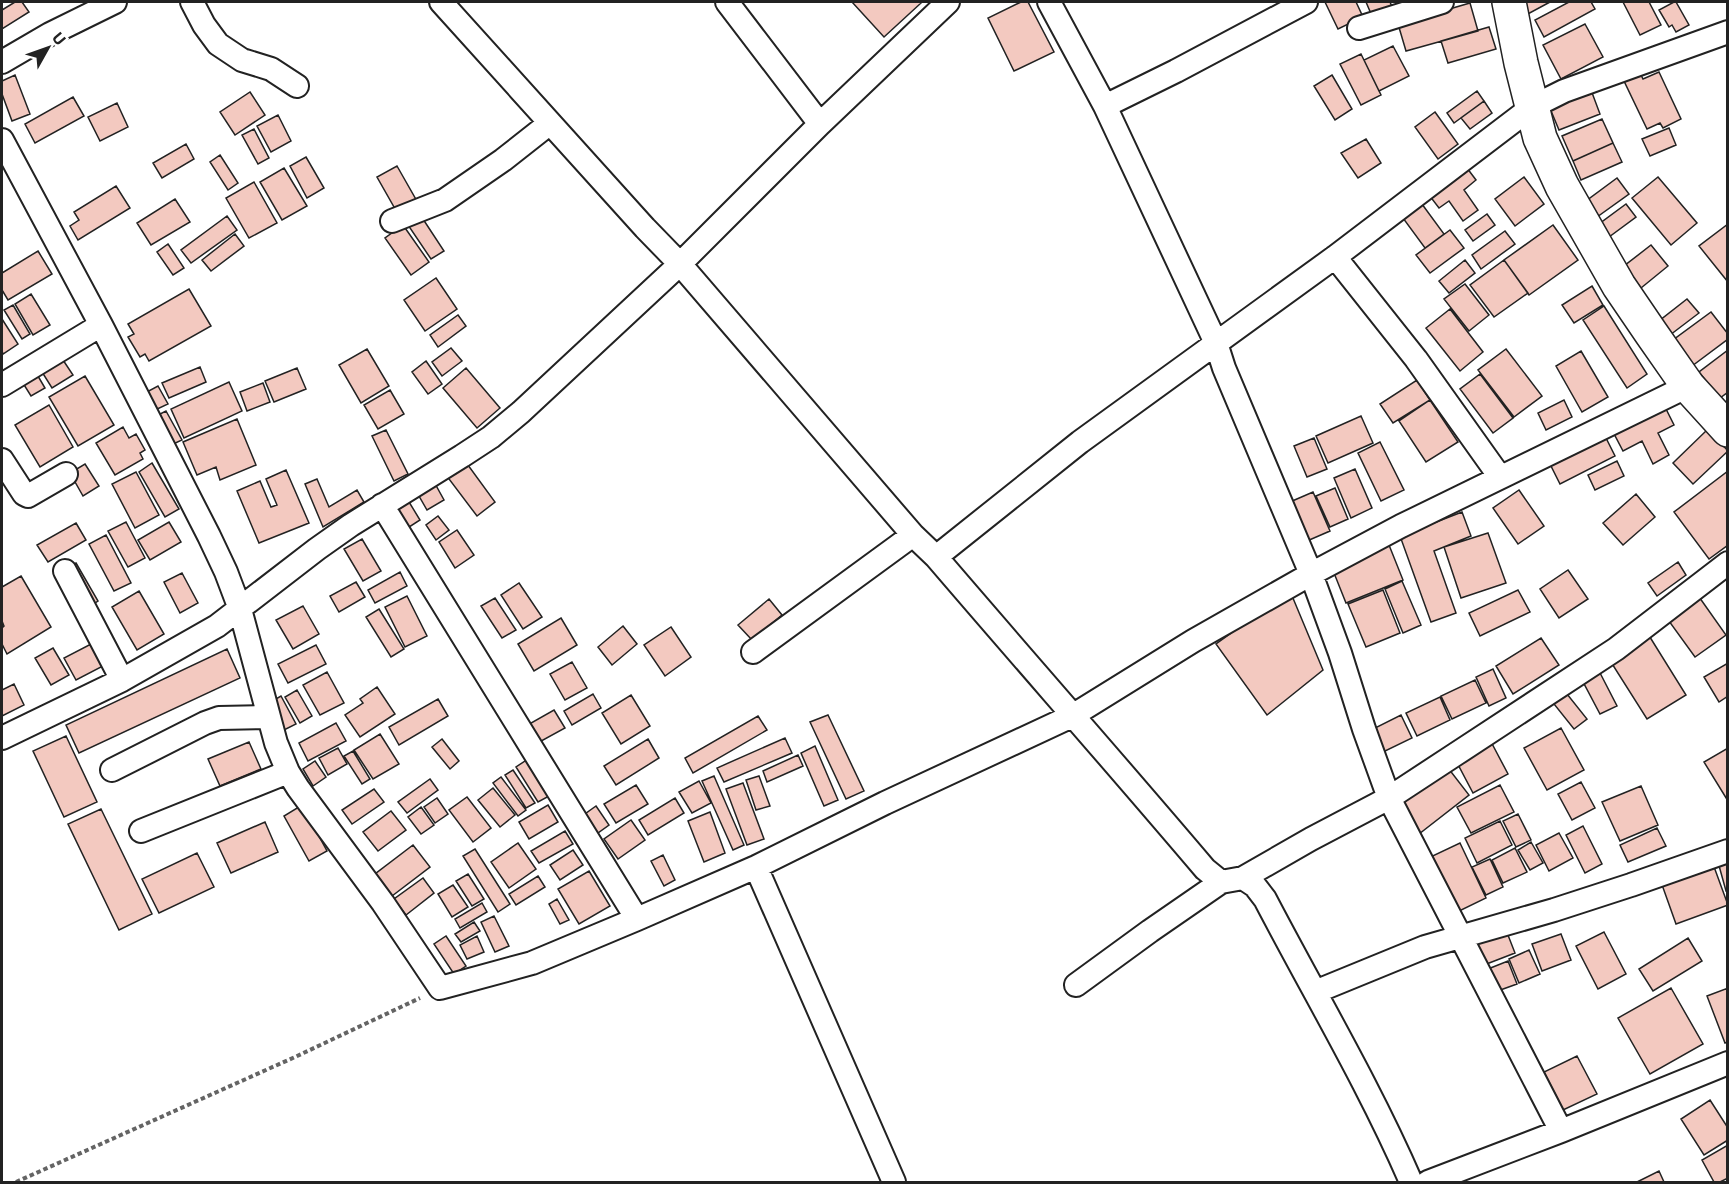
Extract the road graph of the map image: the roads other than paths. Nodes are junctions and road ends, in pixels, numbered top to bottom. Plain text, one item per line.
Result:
1 (115, 2) edge
2 (192, 2) edge
3 (441, 2) edge
4 (728, 2) edge
5 (948, 2) edge
6 (1048, 2) edge
7 (1306, 2) edge
8 (1442, 2) edge
9 (1509, 2) edge
10 (1359, 28) dead end
11 (1728, 32) edge
12 (2, 62) edge
13 (297, 86) dead end
14 (1105, 106) junction
15 (1532, 107) junction
16 (550, 123) junction
17 (820, 124) junction
18 (2, 140) edge
19 (392, 221) dead end
20 (1335, 257) junction
21 (680, 264) junction
22 (101, 325) junction
23 (1216, 343) junction
24 (2, 386) edge
25 (1688, 387) junction
26 (1728, 430) edge
27 (2, 460) edge
28 (66, 474) dead end
29 (1500, 477) junction
30 (382, 505) junction
31 (914, 536) junction
32 (936, 557) junction
33 (1728, 563) edge
34 (65, 571) dead end
35 (1311, 574) junction
36 (240, 609) junction
37 (753, 652) dead end
38 (122, 680) junction
39 (1072, 716) junction
40 (268, 717) junction
41 (2, 738) edge
42 (112, 770) dead end
43 (288, 772) junction
44 (1389, 798) junction
45 (141, 831) dead end
46 (1728, 851) edge
47 (756, 867) junction
48 (1232, 880) junction
49 (637, 919) junction
50 (1461, 937) junction
51 (1076, 985) dead end
52 (1315, 992) junction
53 (1728, 1063) edge
54 (1561, 1131) junction
55 (894, 1182) edge
56 (1411, 1182) edge
57 (1428, 1182) edge

1 - 12 street
2 - 13 street
3 - 16 street
4 - 17 street
5 - 17 street
6 - 14 street
7 - 14 street
8 - 10 street
9 - 15 street
11 - 15 street
14 - 23 street
15 - 20 street
15 - 25 street
16 - 19 street
16 - 21 street
17 - 21 street
18 - 22 street
20 - 23 street
20 - 29 street
21 - 30 street
21 - 31 street
22 - 24 street
22 - 36 street
23 - 32 street
23 - 35 street
25 - 26 street
25 - 29 street
27 - 28 street
29 - 35 street
30 - 36 street
30 - 49 street
31 - 32 street
31 - 37 street
32 - 39 street
33 - 44 street
34 - 38 street
35 - 39 street
35 - 44 street
36 - 38 street
36 - 40 street
38 - 41 street
39 - 47 street
39 - 48 street
40 - 42 street
40 - 43 street
43 - 45 street
43 - 49 street
44 - 48 street
44 - 50 street
46 - 50 street
47 - 49 street
47 - 55 street
48 - 51 street
48 - 52 street
50 - 52 street
50 - 54 street
52 - 56 street
53 - 54 street
54 - 57 street

